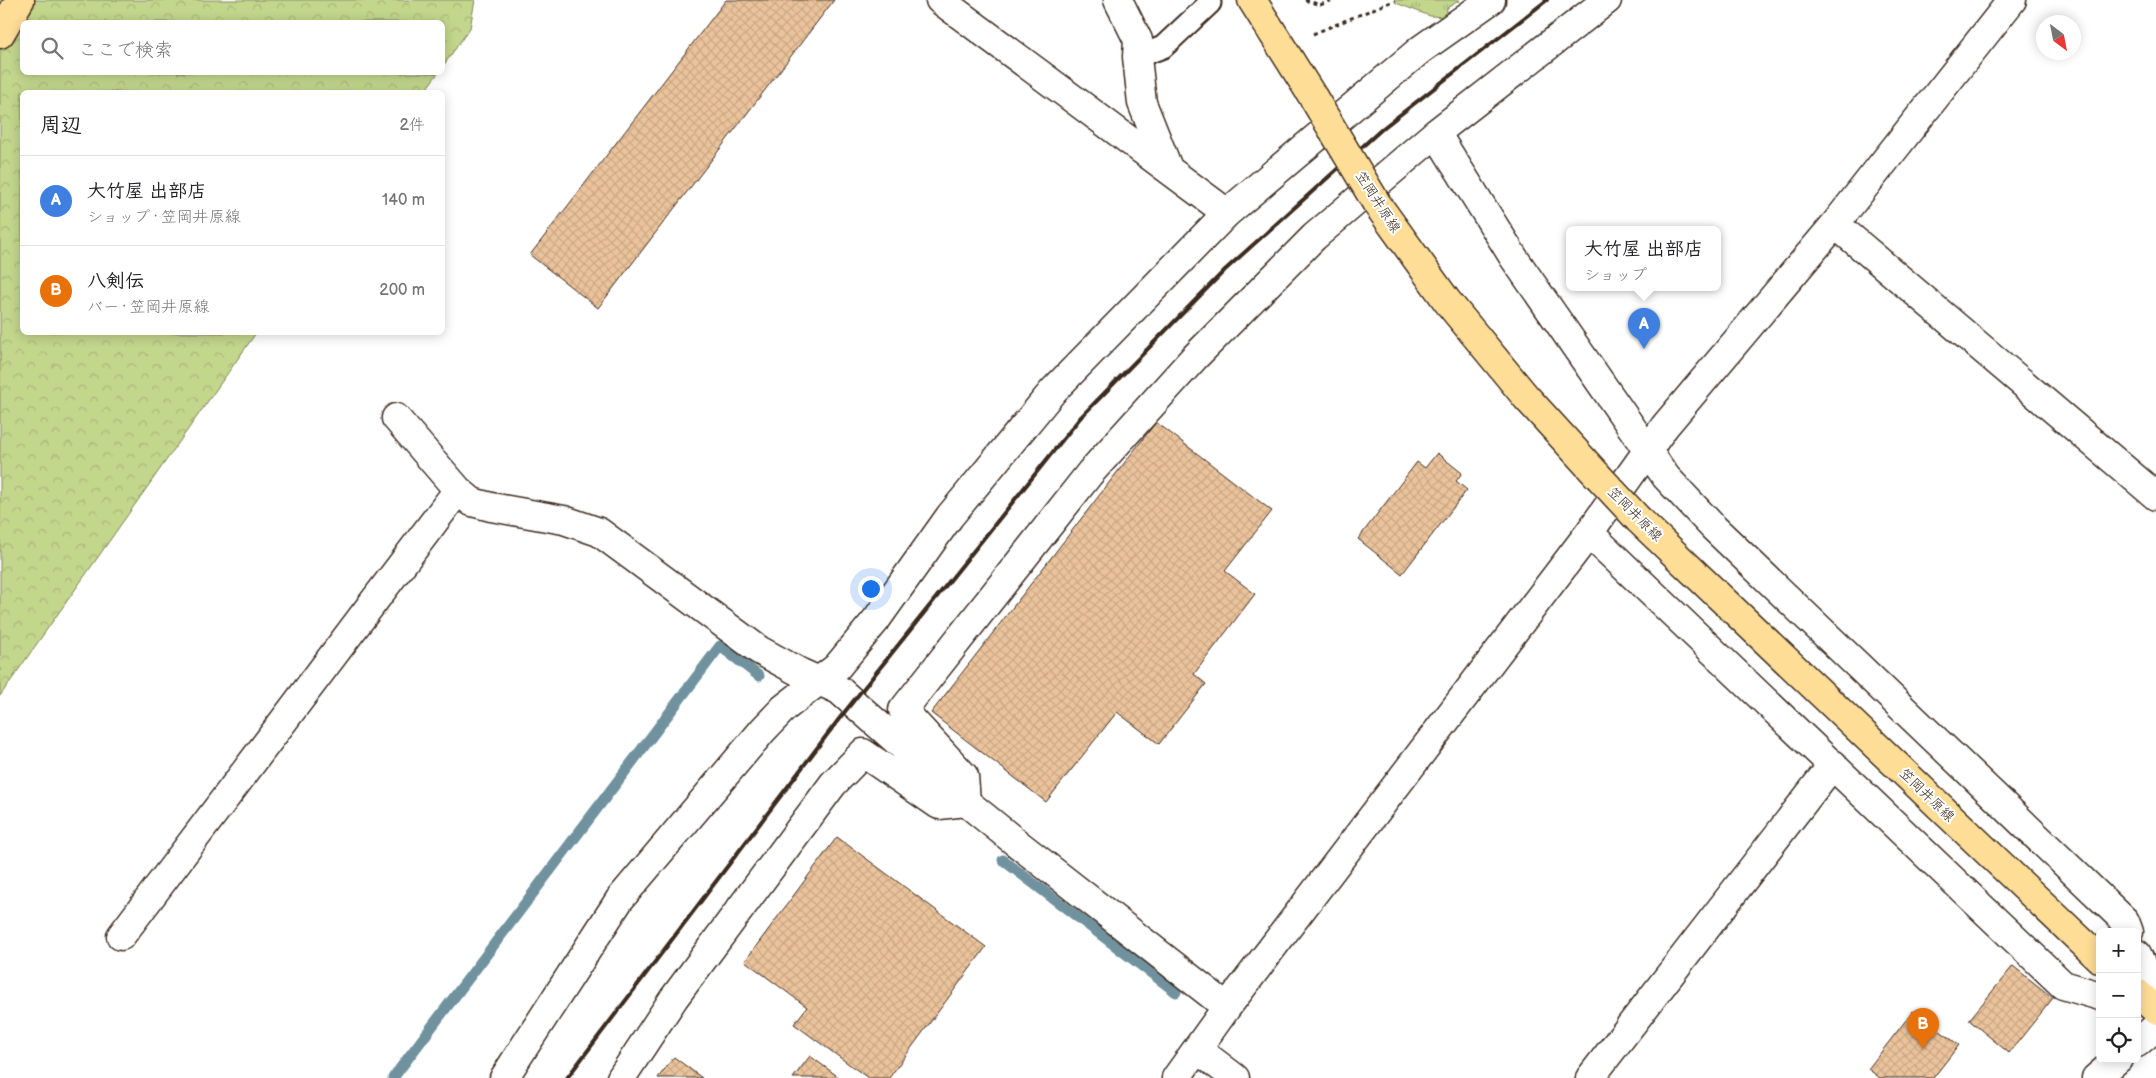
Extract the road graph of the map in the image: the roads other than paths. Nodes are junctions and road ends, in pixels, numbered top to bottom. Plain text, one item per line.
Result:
1 (20, 0) edge
2 (940, 0) edge
3 (1118, 0) edge
4 (1252, 0) edge
5 (1492, 0) edge
6 (1607, 0) edge
7 (2012, 0) edge
8 (1210, 3) dead end
9 (0, 34) edge
10 (1137, 57) junction
11 (1436, 133) junction
12 (1168, 168) junction
13 (1227, 212) junction
14 (1835, 224) junction
15 (396, 418) dead end
16 (1648, 450) junction
17 (458, 490) junction
18 (2156, 496) edge
19 (1589, 533) junction
20 (820, 682) junction
21 (1833, 764) junction
22 (966, 802) junction
23 (2127, 928) edge
24 (121, 936) dead end
25 (2096, 955) edge
26 (2141, 963) edge
27 (2096, 995) edge
28 (2156, 996) edge
29 (2141, 997) edge
30 (1227, 1007) junction
31 (2141, 1009) edge
32 (2156, 1010) edge
33 (2156, 1015) edge
34 (2156, 1027) edge
35 (2141, 1040) edge
36 (1197, 1049) junction
37 (2113, 1063) edge
38 (504, 1078) edge
39 (621, 1078) edge
40 (1176, 1078) edge
41 (1235, 1078) edge
42 (1590, 1078) edge
43 (2096, 1078) edge

1 - 9 main road
2 - 12 street
3 - 10 street
4 - 25 main road, 笠岡井原線, bridge
5 - 13 street
6 - 11 street
7 - 14 street
8 - 10 lane
10 - 12 street
11 - 16 street
11 - 22 street
12 - 13 street
13 - 20 street
14 - 16 street
14 - 18 street
15 - 17 street
16 - 19 street
16 - 23 street
17 - 20 street
17 - 24 street
19 - 21 street
19 - 30 street
20 - 22 street
20 - 38 street
21 - 27 street
21 - 42 street
22 - 30 street
22 - 39 street
26 - 28 street
29 - 32 main road
30 - 36 street
31 - 33 street
34 - 35 street
36 - 40 street
36 - 41 street
37 - 43 street

